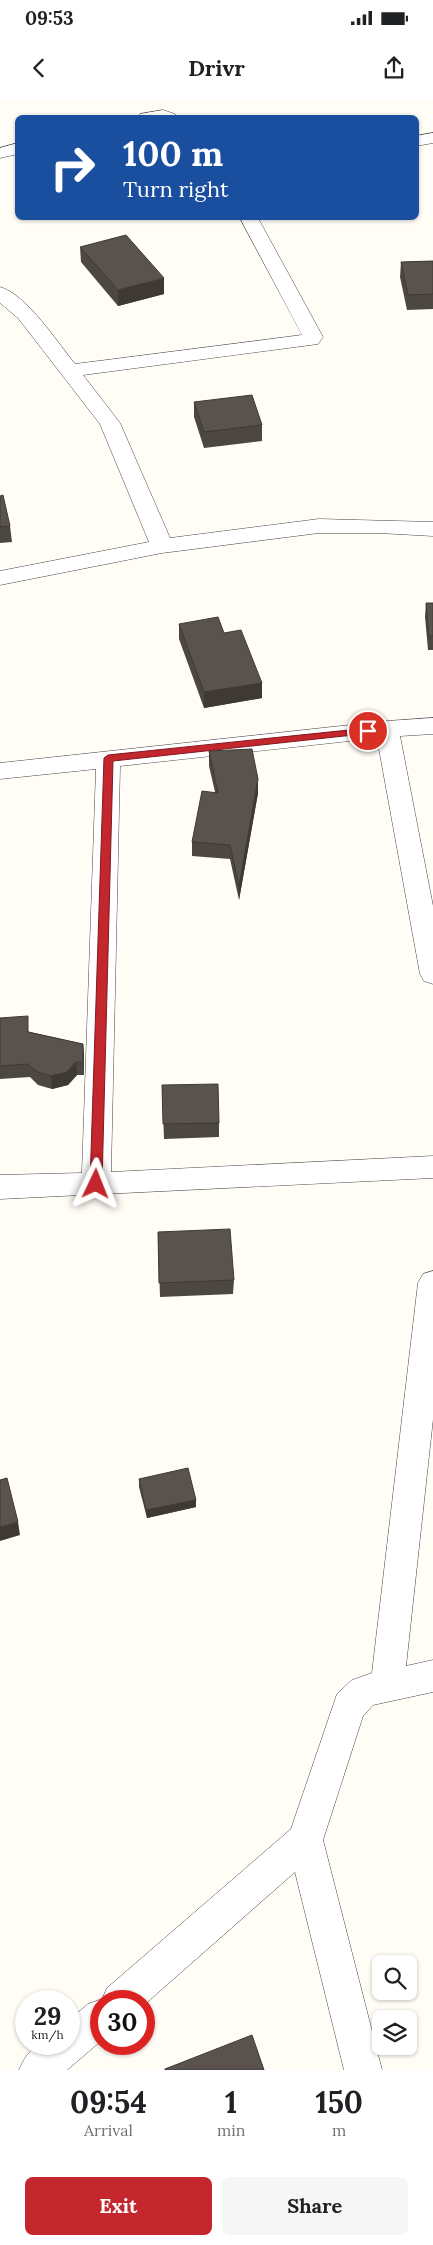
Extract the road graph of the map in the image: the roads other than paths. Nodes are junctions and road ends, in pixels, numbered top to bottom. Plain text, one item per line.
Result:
1 (433, 138) edge
2 (419, 140) edge
3 (15, 149) edge
4 (0, 152) edge
5 (250, 220) edge
6 (0, 293) edge
7 (69, 371) junction
8 (433, 529) edge
9 (162, 546) junction
10 (0, 578) edge
11 (433, 726) edge
12 (387, 729) junction
13 (108, 758) junction
14 (0, 771) edge
15 (433, 974) edge
16 (433, 1168) edge
17 (96, 1184) junction
18 (0, 1187) edge
19 (433, 1283) edge
20 (433, 1676) edge
21 (387, 1687) junction
22 (305, 1840) junction
23 (133, 1990) edge
24 (90, 2026) edge
25 (38, 2070) edge
26 (364, 2070) edge

1 - 2 street
3 - 4 street
5 - 7 street
6 - 7 street
7 - 9 street
8 - 9 street
9 - 10 street
11 - 12 street
12 - 13 street
12 - 15 street
13 - 14 street
13 - 17 street
16 - 17 street
17 - 18 street
19 - 21 street
20 - 21 street
21 - 22 street
22 - 23 street
22 - 26 street
24 - 25 street

